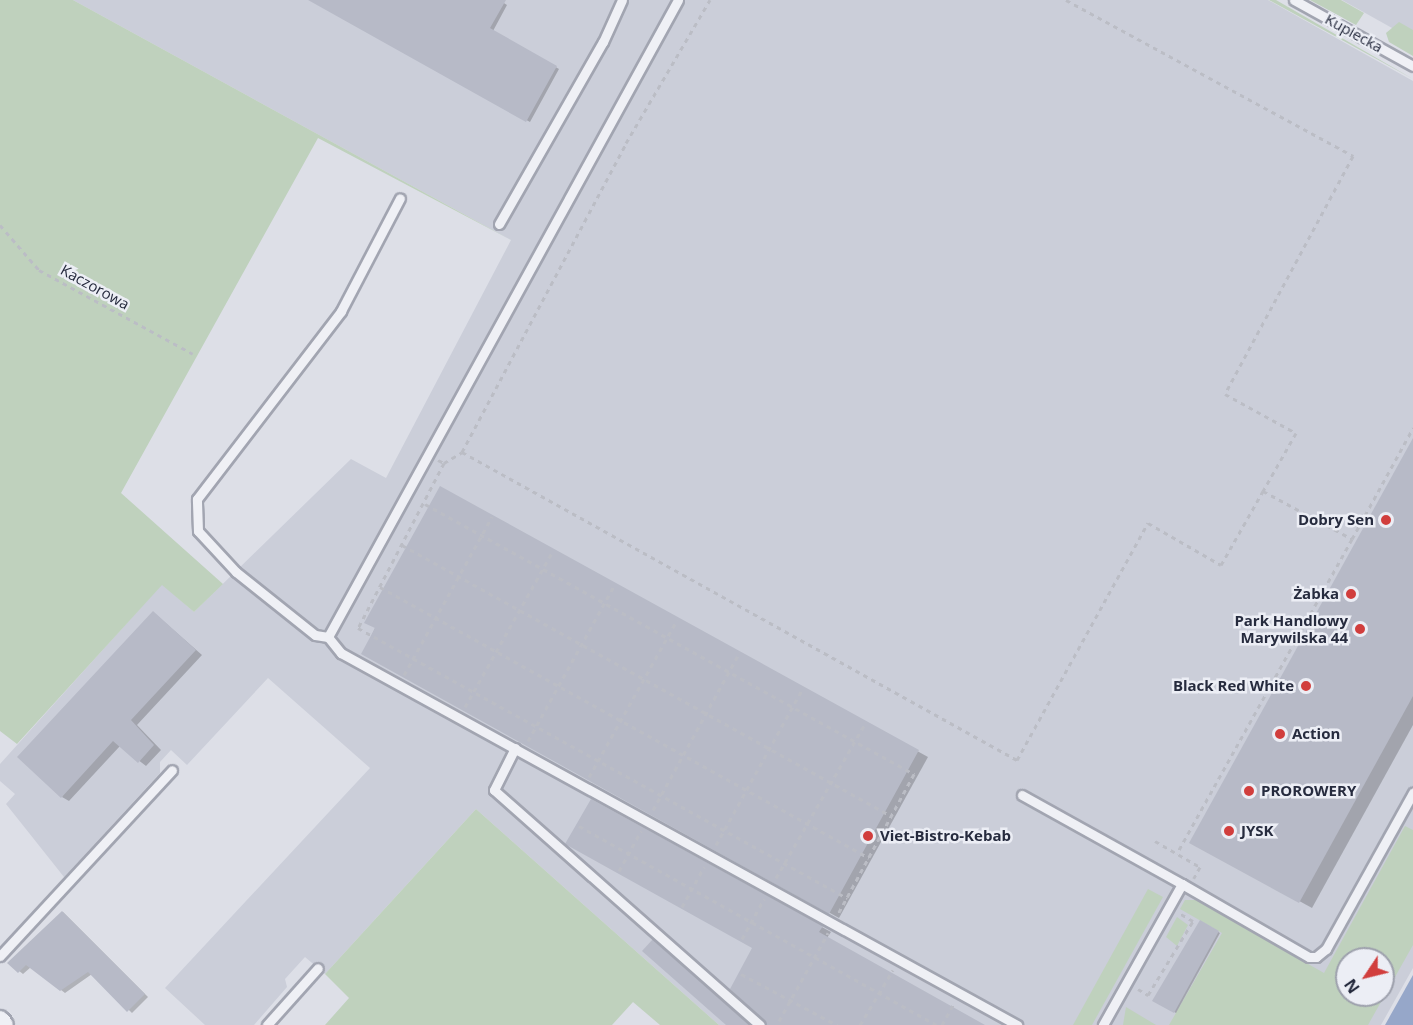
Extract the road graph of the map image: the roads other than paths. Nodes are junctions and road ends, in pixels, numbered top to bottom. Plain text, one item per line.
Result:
1 (622, 0) edge
2 (678, 0) edge
3 (1294, 0) edge
4 (1413, 66) edge
5 (400, 198) dead end
6 (499, 224) dead end
7 (328, 637) junction
8 (515, 748) junction
9 (172, 770) dead end
10 (1413, 793) edge
11 (1022, 795) dead end
12 (1182, 884) junction
13 (0, 956) edge
14 (318, 968) dead end
15 (0, 1020) edge
16 (4, 1025) edge
17 (267, 1025) edge
18 (760, 1025) edge
19 (1017, 1025) edge
20 (1103, 1025) edge

1 - 6 lane
2 - 7 lane
3 - 4 lane, Kupiecka
5 - 7 lane
7 - 8 lane
8 - 18 lane
8 - 19 lane
9 - 13 lane
10 - 12 lane
11 - 12 lane
12 - 20 lane
14 - 17 lane
15 - 16 street

